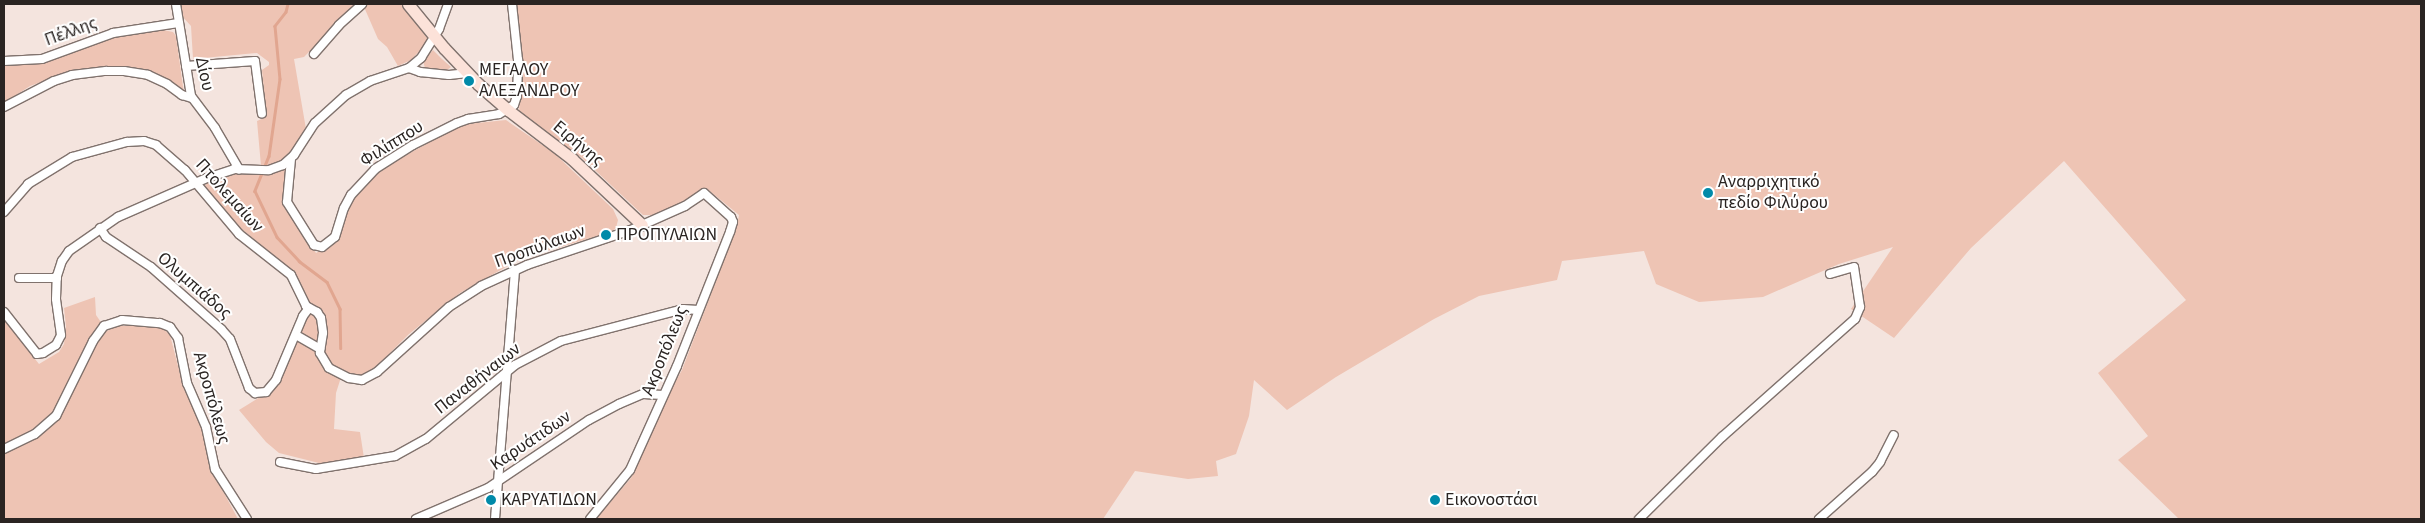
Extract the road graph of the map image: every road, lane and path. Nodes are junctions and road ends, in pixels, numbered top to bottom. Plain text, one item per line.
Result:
1 (176, 4) edge
2 (362, 4) edge
3 (408, 4) edge
4 (448, 4) edge
5 (512, 4) edge
6 (178, 23) junction
7 (435, 37) junction
8 (314, 54) dead end
9 (4, 61) edge
10 (186, 66) junction
11 (409, 68) junction
12 (468, 73) junction
13 (192, 98) junction
14 (4, 107) edge
15 (508, 110) junction
16 (262, 114) dead end
17 (291, 159) junction
18 (239, 169) junction
19 (196, 183) junction
20 (704, 193) joint
21 (4, 212) edge
22 (642, 225) junction
23 (100, 228) junction
24 (515, 270) junction
25 (1830, 274) dead end
26 (20, 278) dead end
27 (56, 278) junction
28 (309, 308) junction
29 (698, 310) junction
30 (4, 312) edge
31 (296, 335) junction
32 (320, 349) junction
33 (506, 373) junction
34 (663, 395) junction
35 (1894, 435) dead end
36 (4, 449) edge
37 (280, 462) dead end
38 (497, 483) junction
39 (247, 519) edge
40 (416, 519) edge
41 (495, 519) edge
42 (590, 519) edge
43 (1639, 519) edge
44 (1819, 519) edge

1 - 6 street, Δίου
2 - 8 street
3 - 7 street, Ειρήνης
4 - 7 street
5 - 15 street
6 - 9 street, Πέλλης
6 - 10 street, Δίου
7 - 11 street
7 - 12 street, Ειρήνης
10 - 13 street, Δίου
10 - 16 street
11 - 12 street
11 - 17 street
12 - 15 street, Ειρήνης
13 - 14 street
13 - 18 street, Δίου
15 - 17 street, Φιλίππου
15 - 22 street, Ειρήνης
17 - 18 street
18 - 19 street
19 - 21 street, Πτολεμαίων
19 - 23 street
19 - 28 street, Πτολεμαίων
20 - 22 street, Προπύλαιων
20 - 29 street, Ακροπόλεως
22 - 24 street, Προπύλαιων
23 - 27 street
23 - 31 street, Ολυμπιάδος
24 - 32 street, Προπύλαιων
24 - 33 street
25 - 43 street
26 - 27 street
27 - 30 street
28 - 31 street, Ολυμπιάδος
28 - 32 street, Πτολεμαίων
29 - 33 street, Παναθήναιων
29 - 34 street, Ακροπόλεως
31 - 32 street
33 - 37 street, Παναθήναιων
33 - 38 street
34 - 38 street, Καρυάτιδων
34 - 42 street, Ακροπόλεως
35 - 44 street
36 - 39 street, Ακροπόλεως
38 - 40 street, Καρυάτιδων
38 - 41 street

